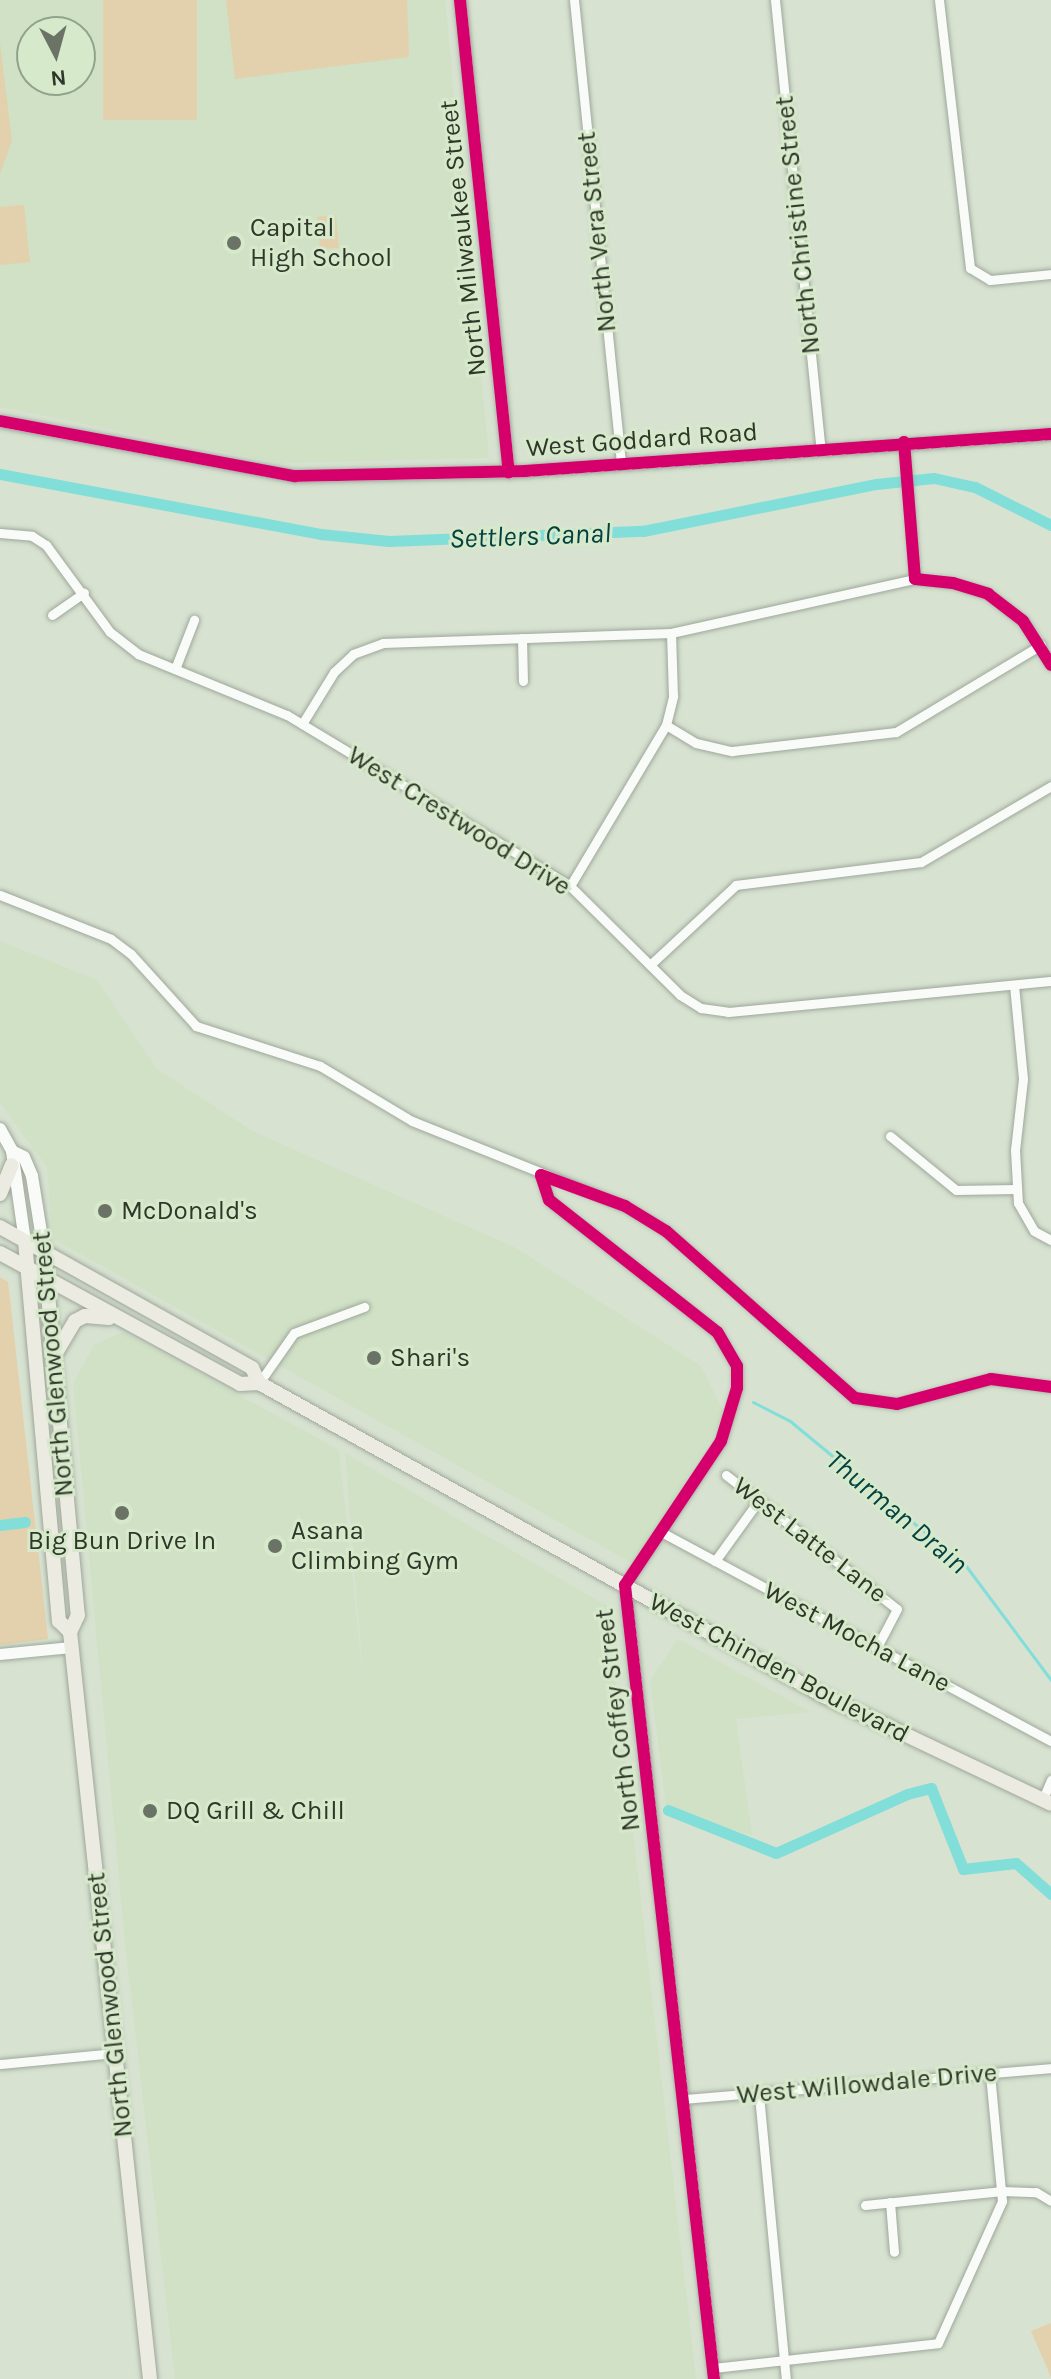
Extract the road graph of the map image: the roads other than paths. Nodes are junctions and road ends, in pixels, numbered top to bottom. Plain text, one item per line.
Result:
1 (460, 0) edge
2 (574, 0) edge
3 (775, 0) edge
4 (939, 0) edge
5 (1051, 274) edge
6 (0, 421) edge
7 (1051, 434) edge
8 (904, 442) junction
9 (821, 449) junction
10 (621, 464) junction
11 (509, 472) junction
12 (0, 533) edge
13 (915, 579) junction
14 (84, 593) junction
15 (52, 615) dead end
16 (194, 620) dead end
17 (671, 633) junction
18 (522, 638) junction
19 (1041, 645) junction
20 (1051, 665) edge
21 (175, 669) junction
22 (523, 681) dead end
23 (302, 724) junction
24 (666, 725) junction
25 (1051, 786) edge
26 (570, 886) junction
27 (0, 895) edge
28 (650, 965) junction
29 (1051, 981) edge
30 (1014, 985) junction
31 (0, 1129) edge
32 (890, 1136) dead end
33 (12, 1158) junction
34 (541, 1175) junction
35 (1016, 1189) junction
36 (0, 1194) edge
37 (0, 1227) edge
38 (1051, 1240) edge
39 (25, 1241) junction
40 (44, 1251) junction
41 (0, 1253) edge
42 (27, 1268) junction
43 (45, 1279) junction
44 (364, 1307) dead end
45 (115, 1319) junction
46 (51, 1362) junction
47 (259, 1383) junction
48 (1051, 1387) edge
49 (726, 1475) dead end
50 (759, 1500) junction
51 (663, 1533) junction
52 (715, 1561) junction
53 (625, 1585) junction
54 (70, 1639) junction
55 (877, 1647) junction
56 (0, 1654) edge
57 (1051, 1741) edge
58 (1051, 1780) edge
59 (1046, 1802) edge
60 (115, 2053) junction
61 (0, 2064) edge
62 (1051, 2068) edge
63 (990, 2074) junction
64 (759, 2095) junction
65 (684, 2099) junction
66 (1002, 2191) junction
67 (1051, 2201) edge
68 (890, 2202) junction
69 (865, 2205) dead end
70 (894, 2252) dead end
71 (784, 2362) junction
72 (713, 2374) edge
73 (150, 2379) edge
74 (786, 2379) edge

1 - 11 street, North Milwaukee Street
2 - 10 street, North Vera Street
3 - 9 street, North Christine Street
4 - 5 street
6 - 11 street, West Goddard Road
7 - 8 street, West Goddard Road
8 - 9 street, West Goddard Road
8 - 13 street
9 - 10 street, West Goddard Road
10 - 11 street, West Goddard Road
12 - 14 street, West Crestwood Drive
13 - 17 street
13 - 19 street
14 - 15 street
14 - 21 street, West Crestwood Drive
16 - 21 street
17 - 18 street
17 - 24 street
18 - 22 street
18 - 23 street
19 - 20 street
19 - 24 street
21 - 23 street, West Crestwood Drive
23 - 26 street, West Crestwood Drive
24 - 26 street
25 - 28 street
26 - 28 street, West Crestwood Drive
27 - 34 street
28 - 30 street, West Crestwood Drive
29 - 30 street, West Crestwood Drive
30 - 35 street
31 - 33 main road, North Glenwood Street
32 - 35 street
33 - 36 main road
33 - 39 main road, North Glenwood Street
33 - 40 main road, North Glenwood Street
34 - 48 street
34 - 51 street, North Coffey Street
35 - 38 street
37 - 39 main road, West Chinden Boulevard
39 - 40 main road, West Chinden Boulevard
39 - 42 main road, North Glenwood Street
40 - 43 main road, North Glenwood Street
40 - 47 main road, West Chinden Boulevard
41 - 42 main road, West Chinden Boulevard
42 - 43 main road, West Chinden Boulevard
42 - 54 main road, North Glenwood Street
43 - 45 main road, West Chinden Boulevard
43 - 46 main road, North Glenwood Street
44 - 47 street
45 - 46 main road
45 - 47 main road, West Chinden Boulevard
46 - 54 main road, North Glenwood Street
47 - 53 main road, West Chinden Boulevard
49 - 50 street, West Latte Lane
50 - 52 street
50 - 55 street, West Latte Lane
51 - 52 street, West Mocha Lane
51 - 53 street, North Coffey Street
52 - 55 street, West Mocha Lane
53 - 59 main road, West Chinden Boulevard
53 - 65 street, North Coffey Street
54 - 56 street
54 - 60 main road, North Glenwood Street
55 - 57 street, West Mocha Lane
58 - 59 street
60 - 61 street
60 - 73 main road, North Glenwood Street
62 - 63 street, West Willowdale Drive
63 - 64 street, West Willowdale Drive
63 - 66 street
64 - 65 street, West Willowdale Drive
64 - 71 street
65 - 72 street, North Coffey Street
66 - 67 street
66 - 68 street
66 - 71 street
68 - 69 street
68 - 70 street
71 - 72 street
71 - 74 street

